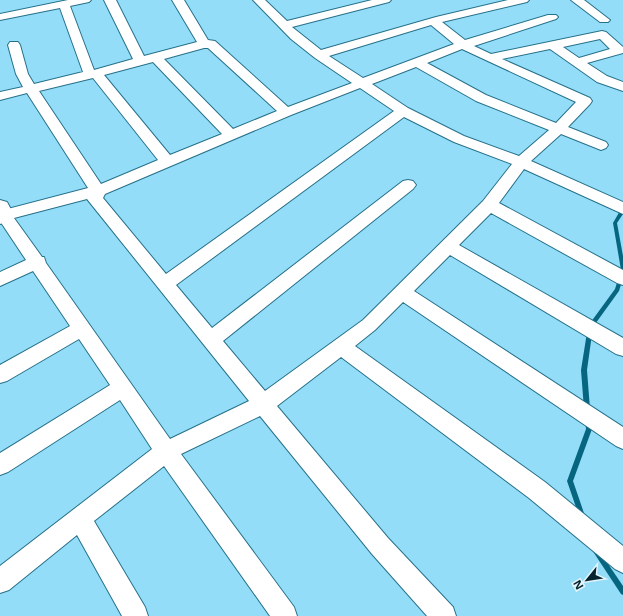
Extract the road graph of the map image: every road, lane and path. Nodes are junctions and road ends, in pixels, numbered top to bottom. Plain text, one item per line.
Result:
1 (85, 0) edge
2 (110, 0) edge
3 (178, 0) edge
4 (259, 0) edge
5 (385, 0) edge
6 (522, 0) edge
7 (577, 0) edge
8 (64, 4) junction
9 (0, 17) edge
10 (552, 17) dead end
11 (604, 20) dead end
12 (433, 21) junction
13 (285, 25) junction
14 (204, 44) junction
15 (14, 45) dead end
16 (463, 45) junction
17 (552, 45) junction
18 (318, 55) junction
19 (155, 57) junction
20 (490, 58) junction
21 (140, 62) junction
22 (416, 62) junction
23 (578, 62) junction
24 (93, 74) junction
25 (602, 79) junction
26 (361, 84) junction
27 (622, 87) edge
28 (31, 89) junction
29 (0, 96) edge
30 (585, 101) junction
31 (403, 111) junction
32 (286, 112) junction
33 (558, 129) junction
34 (231, 135) junction
35 (601, 145) dead end
36 (167, 162) junction
37 (521, 162) junction
38 (408, 185) dead end
39 (98, 191) junction
40 (488, 205) junction
41 (623, 208) edge
42 (1, 213) edge
43 (448, 246) junction
44 (38, 262) junction
45 (616, 275) edge
46 (0, 279) edge
47 (165, 284) junction
48 (402, 292) junction
49 (82, 328) junction
50 (210, 340) junction
51 (341, 346) junction
52 (623, 348) edge
53 (0, 375) edge
54 (123, 387) junction
55 (264, 404) junction
56 (623, 439) edge
57 (166, 452) junction
58 (0, 465) edge
59 (80, 519) junction
60 (623, 561) edge
61 (0, 581) edge
62 (136, 616) edge
63 (285, 616) edge
64 (444, 616) edge

1 - 8 street
2 - 21 street
3 - 14 street
4 - 13 street
5 - 13 street
6 - 12 street
7 - 11 street
8 - 9 street
8 - 24 street
10 - 16 street
12 - 16 street
12 - 18 street
13 - 18 street
14 - 19 street
14 - 32 street
15 - 28 street
16 - 20 street
16 - 22 street
17 - 20 street
17 - 23 street
17 - 23 street
18 - 26 street
19 - 21 street
19 - 34 street
20 - 30 street
21 - 24 street
22 - 26 street
22 - 33 street
23 - 25 street
24 - 28 street
24 - 36 street
25 - 27 street
25 - 30 street
26 - 31 street
26 - 32 street
28 - 29 street
28 - 39 street
30 - 33 street
31 - 37 street
31 - 47 street
32 - 34 street
33 - 35 street
33 - 37 street
34 - 36 street
36 - 39 street
37 - 40 street
37 - 41 street
38 - 50 street
39 - 42 street
39 - 47 street
40 - 43 street
40 - 45 street
42 - 44 street
43 - 48 street
43 - 52 street
44 - 46 street
44 - 49 street
47 - 50 street
48 - 51 street
48 - 56 street
49 - 53 street
49 - 54 street
50 - 55 street
51 - 55 street
51 - 60 street
54 - 57 street
54 - 58 street
55 - 57 street
55 - 64 street
57 - 59 street
57 - 63 street
59 - 61 street
59 - 62 street

